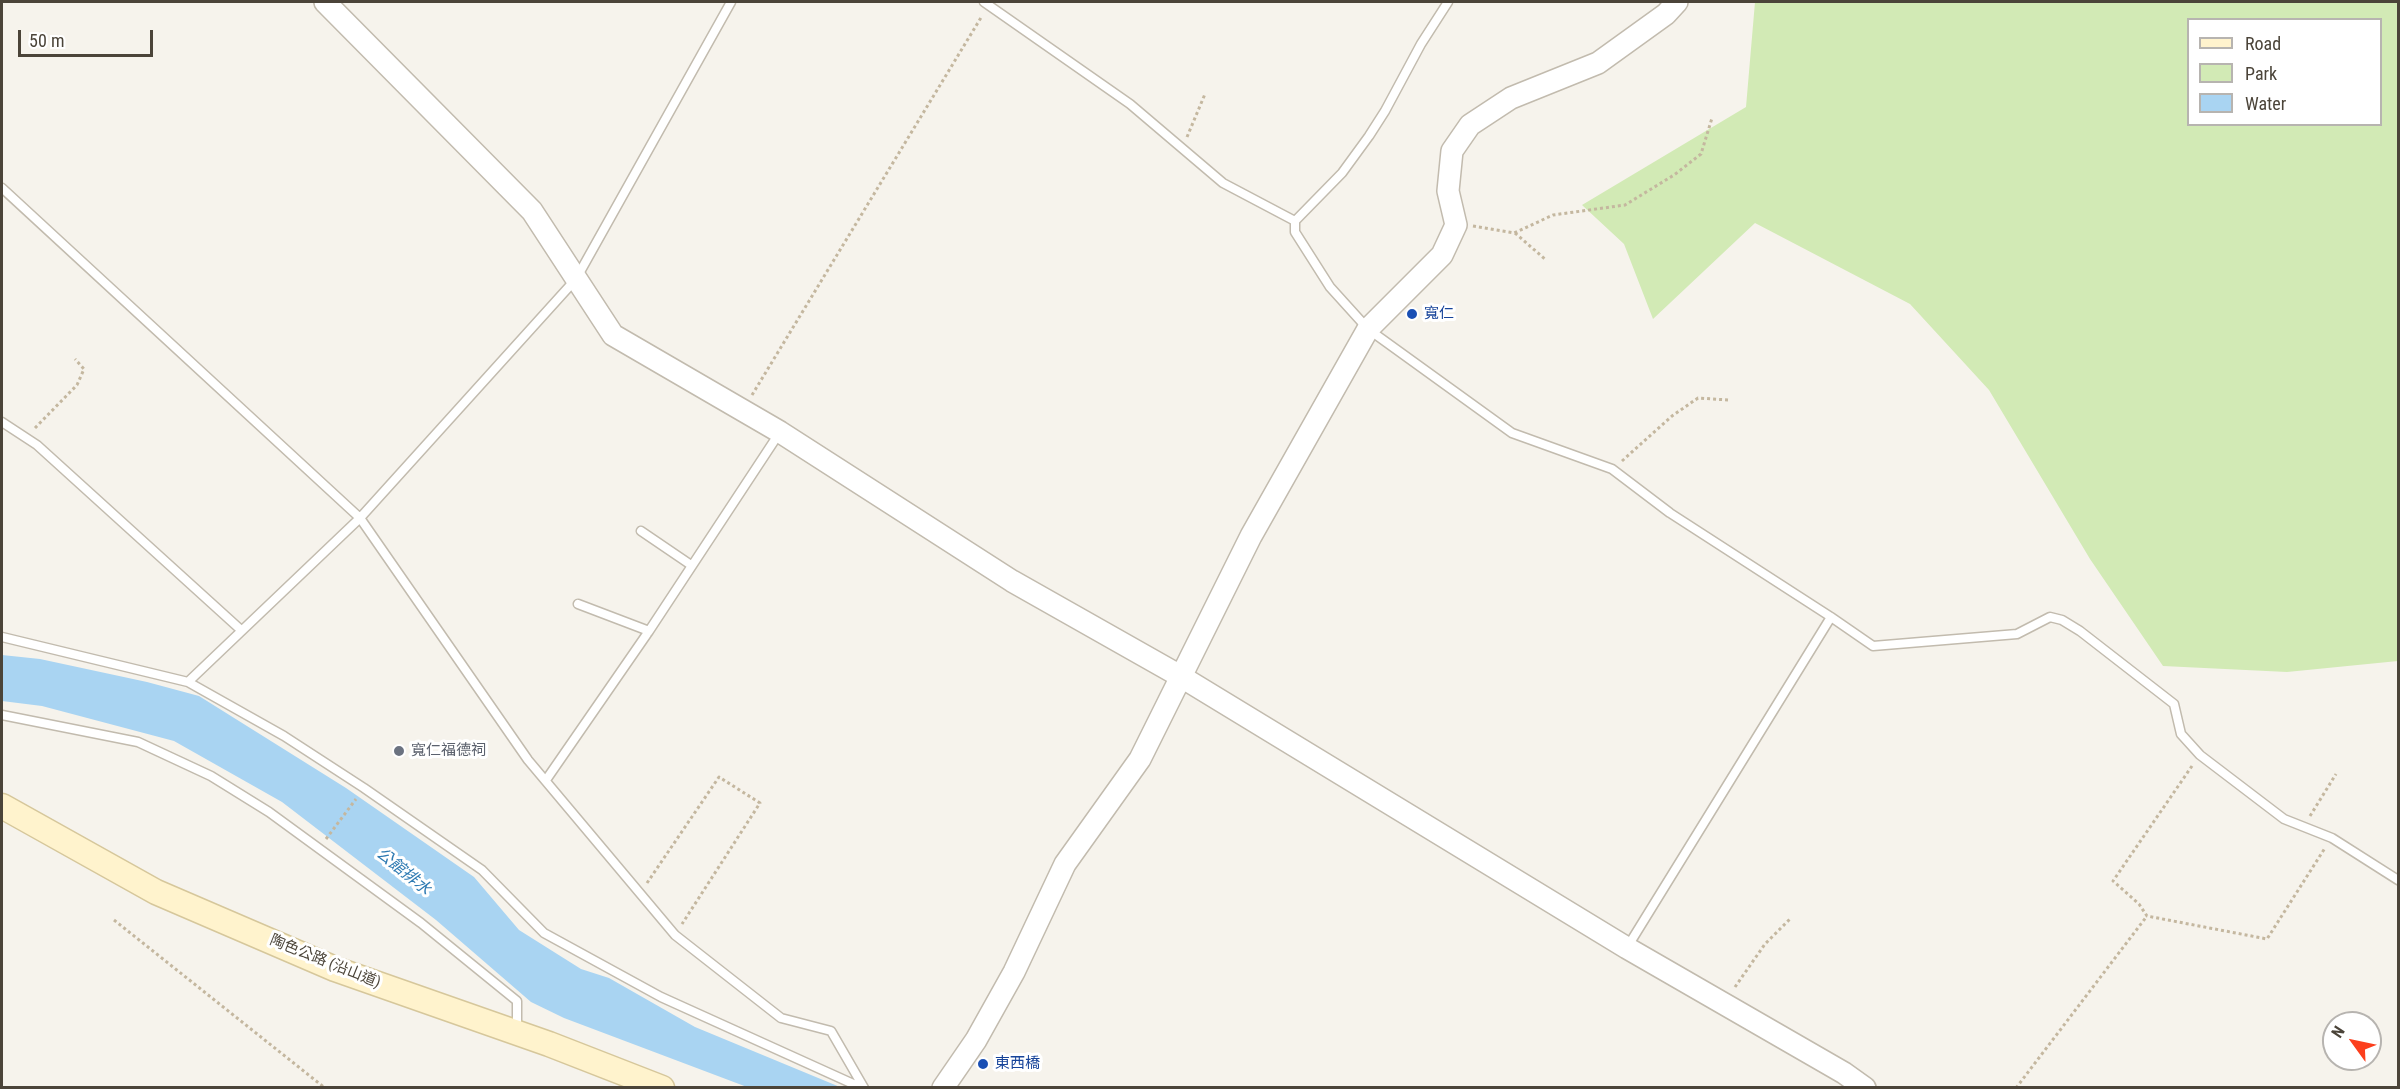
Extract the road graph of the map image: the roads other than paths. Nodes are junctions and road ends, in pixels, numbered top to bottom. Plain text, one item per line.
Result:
1 (325, 2) edge
2 (731, 2) edge
3 (1448, 2) edge
4 (1677, 2) edge
5 (986, 3) edge
6 (2, 188) edge
7 (1295, 221) junction
8 (576, 279) junction
9 (1368, 329) junction
10 (2, 422) edge
11 (780, 432) junction
12 (360, 518) junction
13 (641, 531) dead end
14 (691, 565) junction
15 (578, 604) dead end
16 (1831, 617) junction
17 (241, 630) junction
18 (649, 631) junction
19 (2, 637) edge
20 (1180, 676) junction
21 (188, 682) junction
22 (2, 715) edge
23 (546, 780) junction
24 (2, 806) edge
25 (2398, 880) edge
26 (1627, 948) junction
27 (517, 1033) junction
28 (662, 1088) edge
29 (863, 1088) edge
30 (943, 1088) edge
31 (1865, 1088) edge

1 - 8 street
2 - 8 lane
3 - 7 lane
4 - 9 street
5 - 7 lane
6 - 12 lane
7 - 9 lane
8 - 11 street
8 - 12 lane
9 - 16 lane
9 - 20 street
10 - 17 lane
11 - 14 lane
11 - 20 street
12 - 17 lane
12 - 23 lane
13 - 14 lane
14 - 18 lane
15 - 18 lane
16 - 25 lane
16 - 26 lane
17 - 21 lane
18 - 23 lane
19 - 21 lane
20 - 26 street
20 - 30 street
21 - 29 lane
22 - 27 lane
23 - 29 lane
24 - 27 main road, 陶色公路 (沿山道)
26 - 31 street
27 - 28 main road, 陶色公路 (沿山道)

